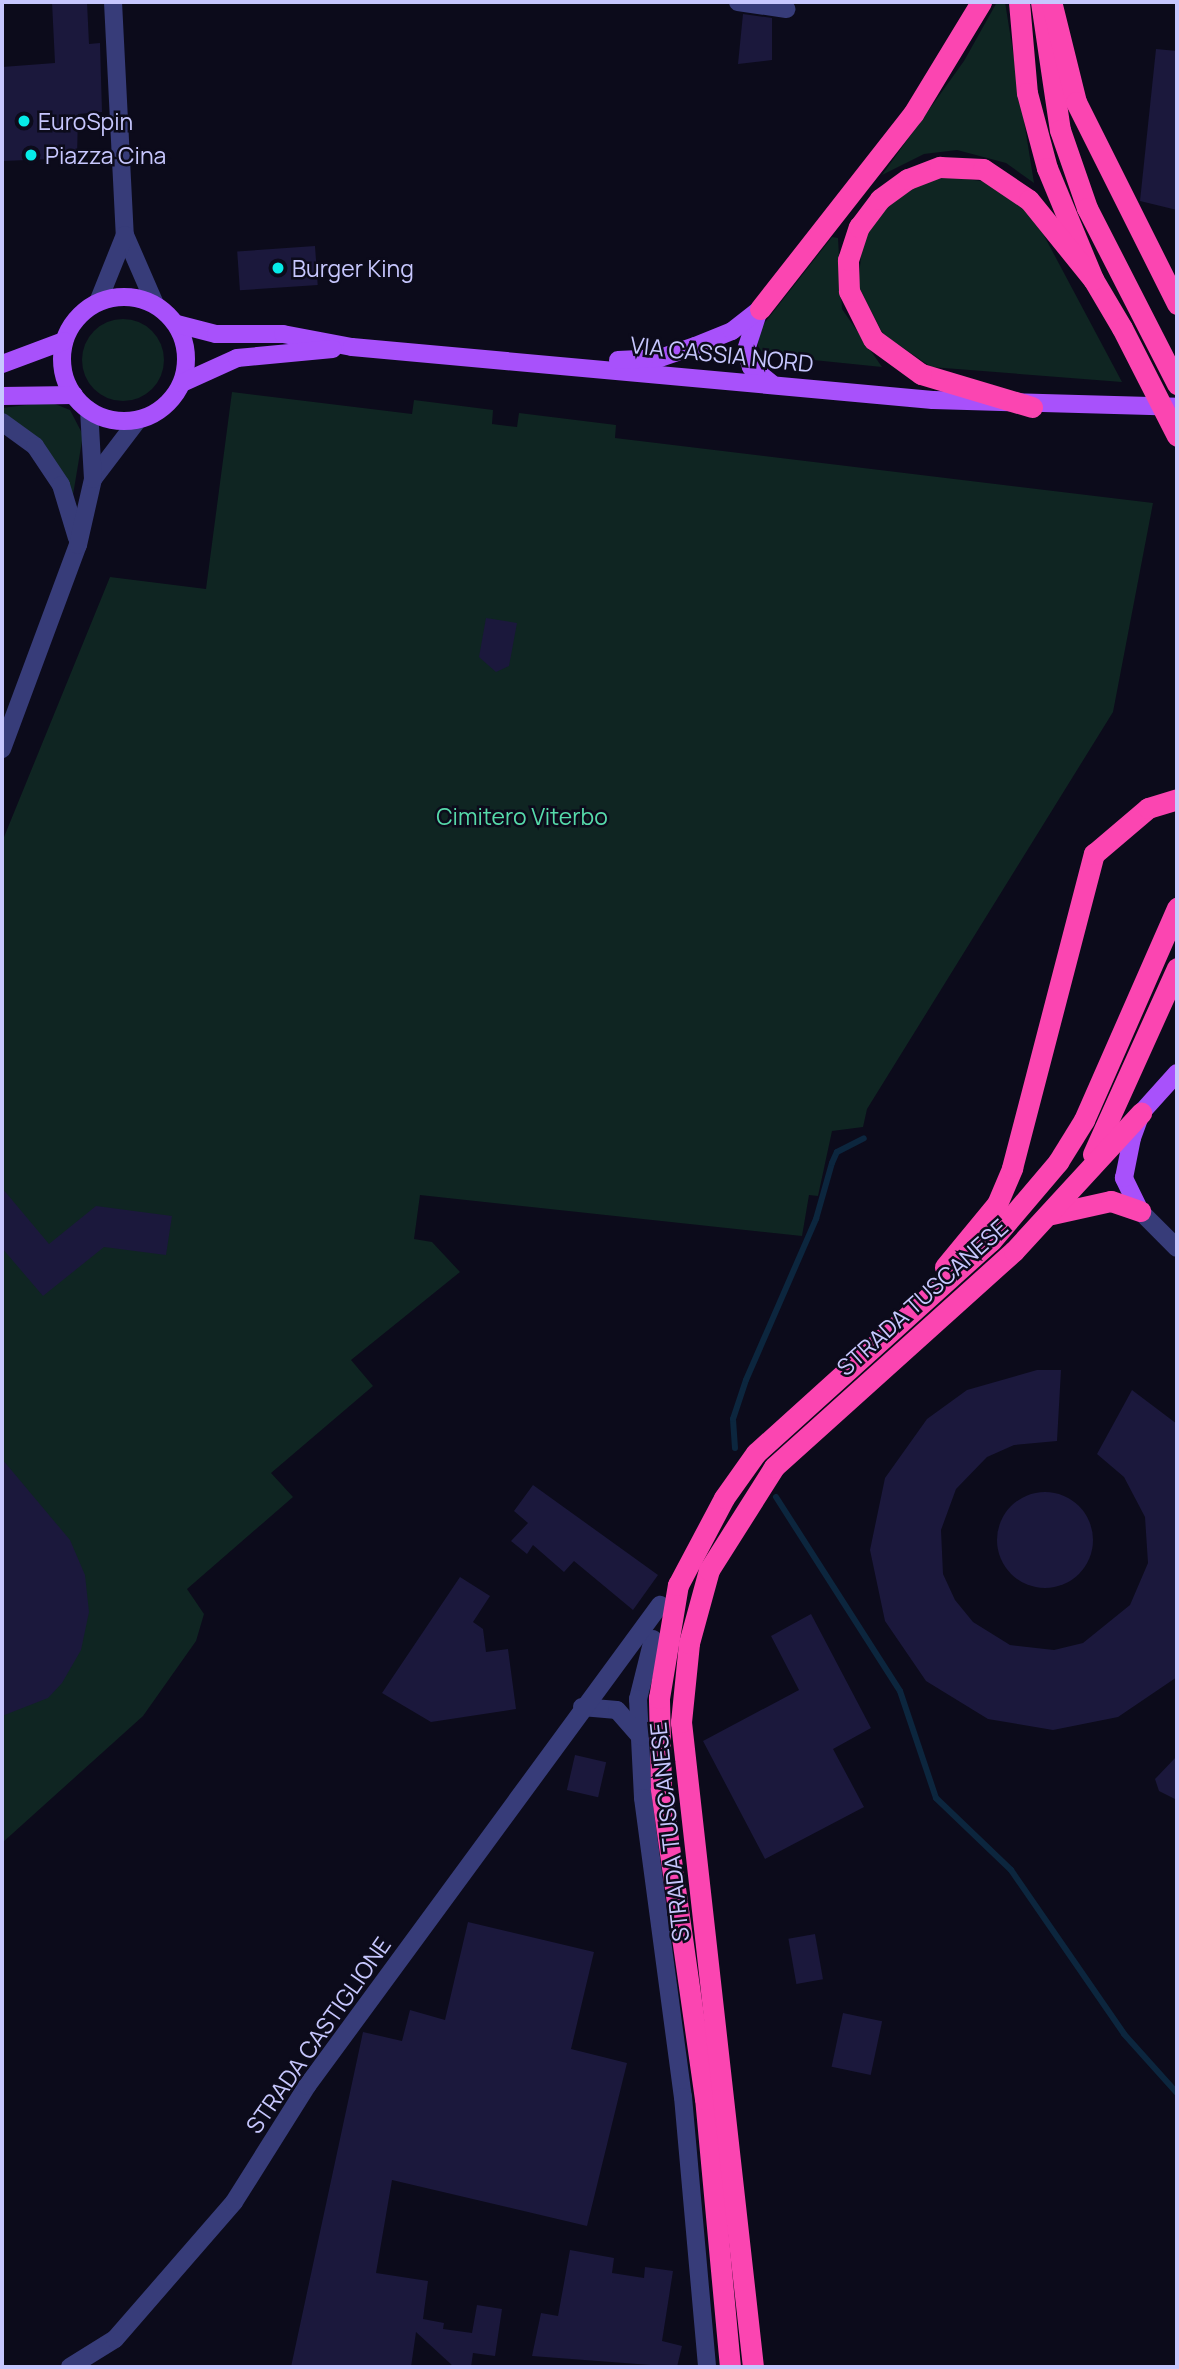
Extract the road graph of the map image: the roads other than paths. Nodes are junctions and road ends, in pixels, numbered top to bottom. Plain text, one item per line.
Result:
1 (113, 2) edge
2 (738, 2) edge
3 (981, 2) edge
4 (1019, 2) edge
5 (1041, 2) edge
6 (1051, 2) edge
7 (786, 9) dead end
8 (125, 235) junction
9 (1093, 279) junction
10 (98, 302) junction
11 (155, 304) junction
12 (1177, 304) edge
13 (760, 309) junction
14 (177, 324) junction
15 (64, 341) junction
16 (352, 347) junction
17 (557, 363) junction
18 (2, 365) edge
19 (182, 383) junction
20 (771, 383) junction
21 (1177, 384) edge
22 (74, 395) junction
23 (2, 396) edge
24 (1177, 398) edge
25 (1032, 407) junction
26 (1177, 407) edge
27 (1088, 408) junction
28 (89, 410) junction
29 (138, 420) junction
30 (2, 422) edge
31 (1177, 436) edge
32 (93, 479) junction
33 (78, 545) junction
34 (2, 749) edge
35 (1177, 799) edge
36 (1177, 908) edge
37 (1177, 968) edge
38 (1177, 1073) edge
39 (1142, 1113) junction
40 (1073, 1189) junction
41 (1140, 1211) junction
42 (1050, 1215) junction
43 (1177, 1248) edge
44 (887, 1331) junction
45 (678, 1585) junction
46 (660, 1605) joint
47 (653, 1639) dead end
48 (582, 1707) junction
49 (640, 1736) junction
50 (70, 2367) edge
51 (707, 2367) edge
52 (730, 2367) edge
53 (753, 2367) edge

1 - 8 street
2 - 7 street
3 - 13 highway
4 - 9 highway
5 - 21 highway
6 - 12 highway
8 - 10 street
8 - 11 street
9 - 25 highway
9 - 31 highway, bridge
10 - 11 main road, VIA CASSIA NORD
10 - 15 main road
11 - 14 main road, VIA CASSIA NORD
13 - 17 main road
13 - 20 main road
14 - 16 main road, VIA CASSIA NORD
14 - 19 main road
15 - 18 main road
15 - 22 main road
16 - 17 main road, VIA CASSIA NORD
16 - 19 main road, VIA CASSIA NORD
17 - 20 main road, VIA CASSIA NORD
19 - 29 main road, VIA CASSIA NORD
20 - 25 main road, VIA CASSIA NORD
22 - 23 main road
22 - 28 main road
24 - 27 main road, VIA CASSIA NORD
25 - 27 main road, VIA CASSIA NORD
26 - 27 main road, VIA CASSIA NORD
28 - 29 main road
28 - 32 street
29 - 32 street
30 - 33 street
32 - 33 street
33 - 34 street
35 - 44 highway
36 - 44 highway
37 - 40 highway
38 - 39 main road
39 - 40 highway
39 - 41 main road
40 - 42 highway, STRADA TUSCANESE
41 - 42 highway
41 - 43 street
42 - 53 highway, STRADA TUSCANESE
44 - 45 highway, STRADA TUSCANESE
45 - 46 highway
45 - 52 highway, STRADA TUSCANESE
46 - 48 street, STRADA CASTIGLIONE
47 - 49 street, STRADA TUSCANESE
48 - 49 street
48 - 50 street, STRADA CASTIGLIONE
49 - 51 street, STRADA TUSCANESE

